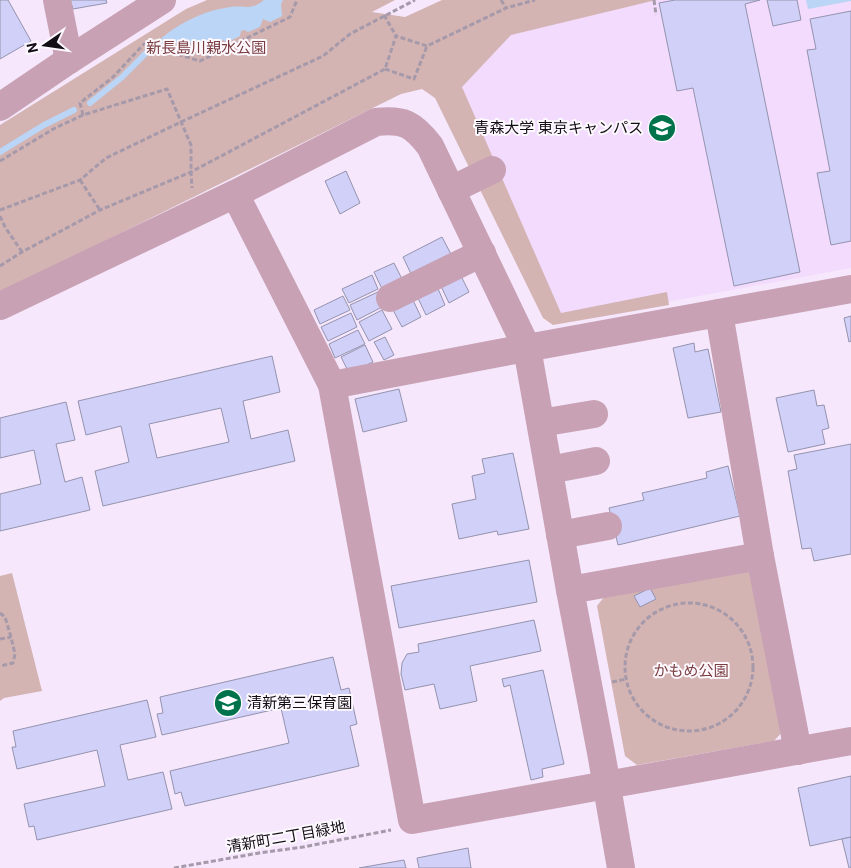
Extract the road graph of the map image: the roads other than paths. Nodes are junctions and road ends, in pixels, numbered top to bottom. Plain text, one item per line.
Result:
1 (57, 0) edge
2 (162, 0) edge
3 (69, 60) junction
4 (0, 106) edge
5 (492, 170) dead end
6 (451, 190) junction
7 (235, 194) junction
8 (482, 253) junction
9 (851, 289) edge
10 (390, 298) dead end
11 (0, 306) edge
12 (719, 312) junction
13 (527, 348) junction
14 (332, 385) junction
15 (594, 414) dead end
16 (540, 423) junction
17 (596, 461) dead end
18 (549, 470) junction
19 (608, 526) dead end
20 (560, 535) junction
21 (760, 556) junction
22 (570, 590) junction
23 (851, 741) edge
24 (798, 751) junction
25 (607, 786) junction
26 (621, 868) edge

1 - 3 street
2 - 3 street
3 - 4 street
5 - 6 street
6 - 7 street
6 - 8 street
7 - 11 street
7 - 14 street
8 - 10 street
8 - 13 street
9 - 12 street
12 - 13 street
12 - 21 street
13 - 14 street
13 - 16 street
14 - 25 street
15 - 16 street
16 - 18 street
17 - 18 street
18 - 20 street
19 - 20 street
20 - 22 street
21 - 22 street
21 - 24 street
22 - 25 street
23 - 24 street
24 - 25 street
25 - 26 street

